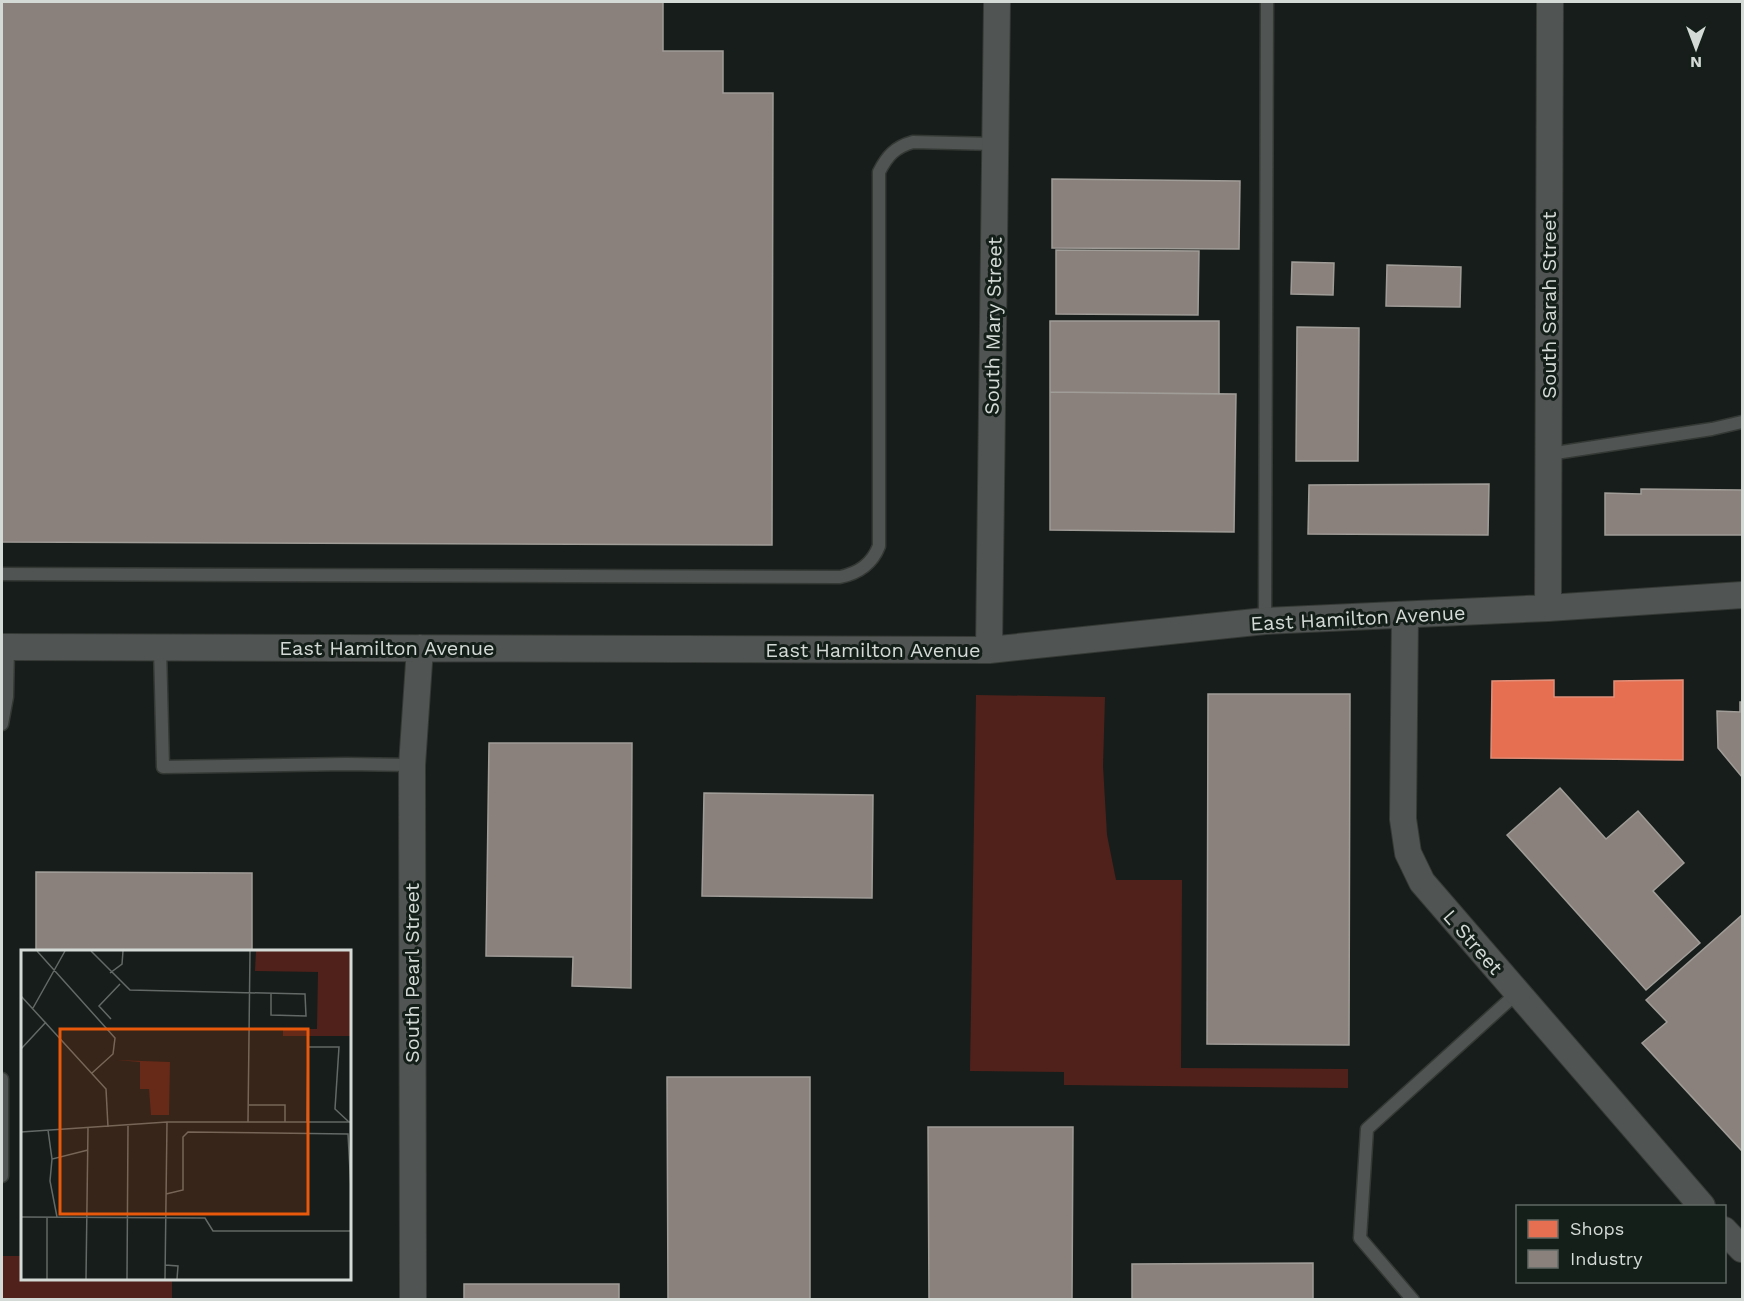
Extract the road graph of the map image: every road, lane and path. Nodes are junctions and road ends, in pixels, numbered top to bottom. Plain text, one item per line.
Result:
1 (997, 2) edge
2 (1268, 2) edge
3 (1550, 2) edge
4 (995, 144) junction
5 (1743, 422) edge
6 (1549, 454) junction
7 (2, 573) edge
8 (1743, 595) edge
9 (1548, 608) junction
10 (1405, 615) junction
11 (1265, 621) junction
12 (5, 647) edge
13 (160, 648) junction
14 (420, 648) junction
15 (989, 650) junction
16 (2, 724) edge
17 (412, 765) junction
18 (1517, 993) junction
19 (2, 1079) edge
20 (2, 1114) edge
21 (2, 1176) edge
22 (1701, 1205) edge
23 (1726, 1231) edge
24 (1743, 1249) edge
25 (413, 1299) edge
26 (1413, 1299) edge

1 - 4 street, South Mary Street
2 - 11 lane
3 - 6 street, South Sarah Street
4 - 7 lane
4 - 15 street, South Mary Street
5 - 6 lane
6 - 9 street, South Sarah Street
8 - 9 street, East Hamilton Avenue
9 - 10 street, East Hamilton Avenue
10 - 11 street, East Hamilton Avenue
10 - 18 street, L Street
11 - 15 street, East Hamilton Avenue
12 - 13 street, East Hamilton Avenue
12 - 16 lane
13 - 14 street, East Hamilton Avenue
13 - 17 lane
14 - 15 street, East Hamilton Avenue
14 - 17 street, South Pearl Street
17 - 25 street, South Pearl Street
18 - 22 street, L Street
18 - 26 lane
19 - 20 lane
20 - 21 lane
23 - 24 street

